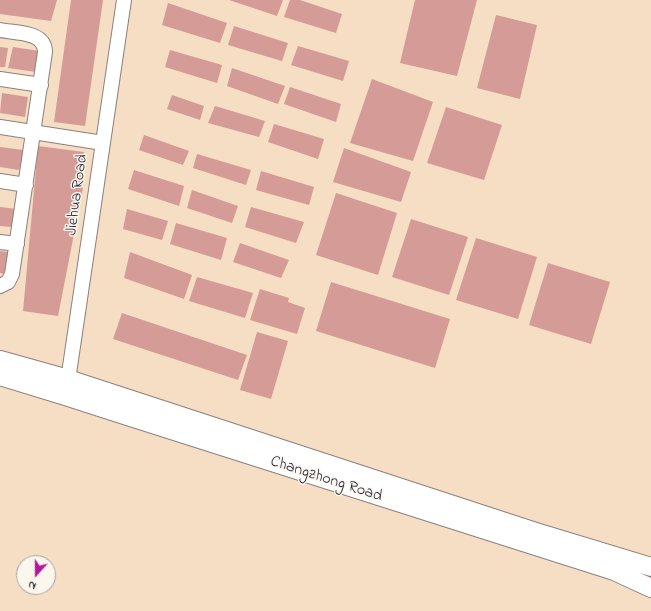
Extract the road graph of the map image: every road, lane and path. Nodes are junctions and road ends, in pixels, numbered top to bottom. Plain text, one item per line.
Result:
1 (124, 0) edge
2 (0, 30) edge
3 (0, 79) edge
4 (41, 85) junction
5 (0, 127) edge
6 (33, 132) junction
7 (103, 143) junction
8 (0, 181) edge
9 (26, 185) junction
10 (0, 242) edge
11 (17, 244) junction
12 (0, 286) edge
13 (0, 360) edge
14 (0, 376) edge
15 (67, 388) junction
16 (651, 567) edge
17 (651, 588) edge

1 - 7 street, Jiehua Road
2 - 4 street
3 - 4 street
4 - 6 street
5 - 6 street
6 - 7 street
6 - 9 street
7 - 15 street, Jiehua Road
8 - 9 street
9 - 11 street
10 - 11 street
11 - 12 street
13 - 15 main road, Changzhong Road
14 - 15 main road, Changzhong Road
15 - 16 main road, Changzhong Road
15 - 17 main road, Changzhong Road

